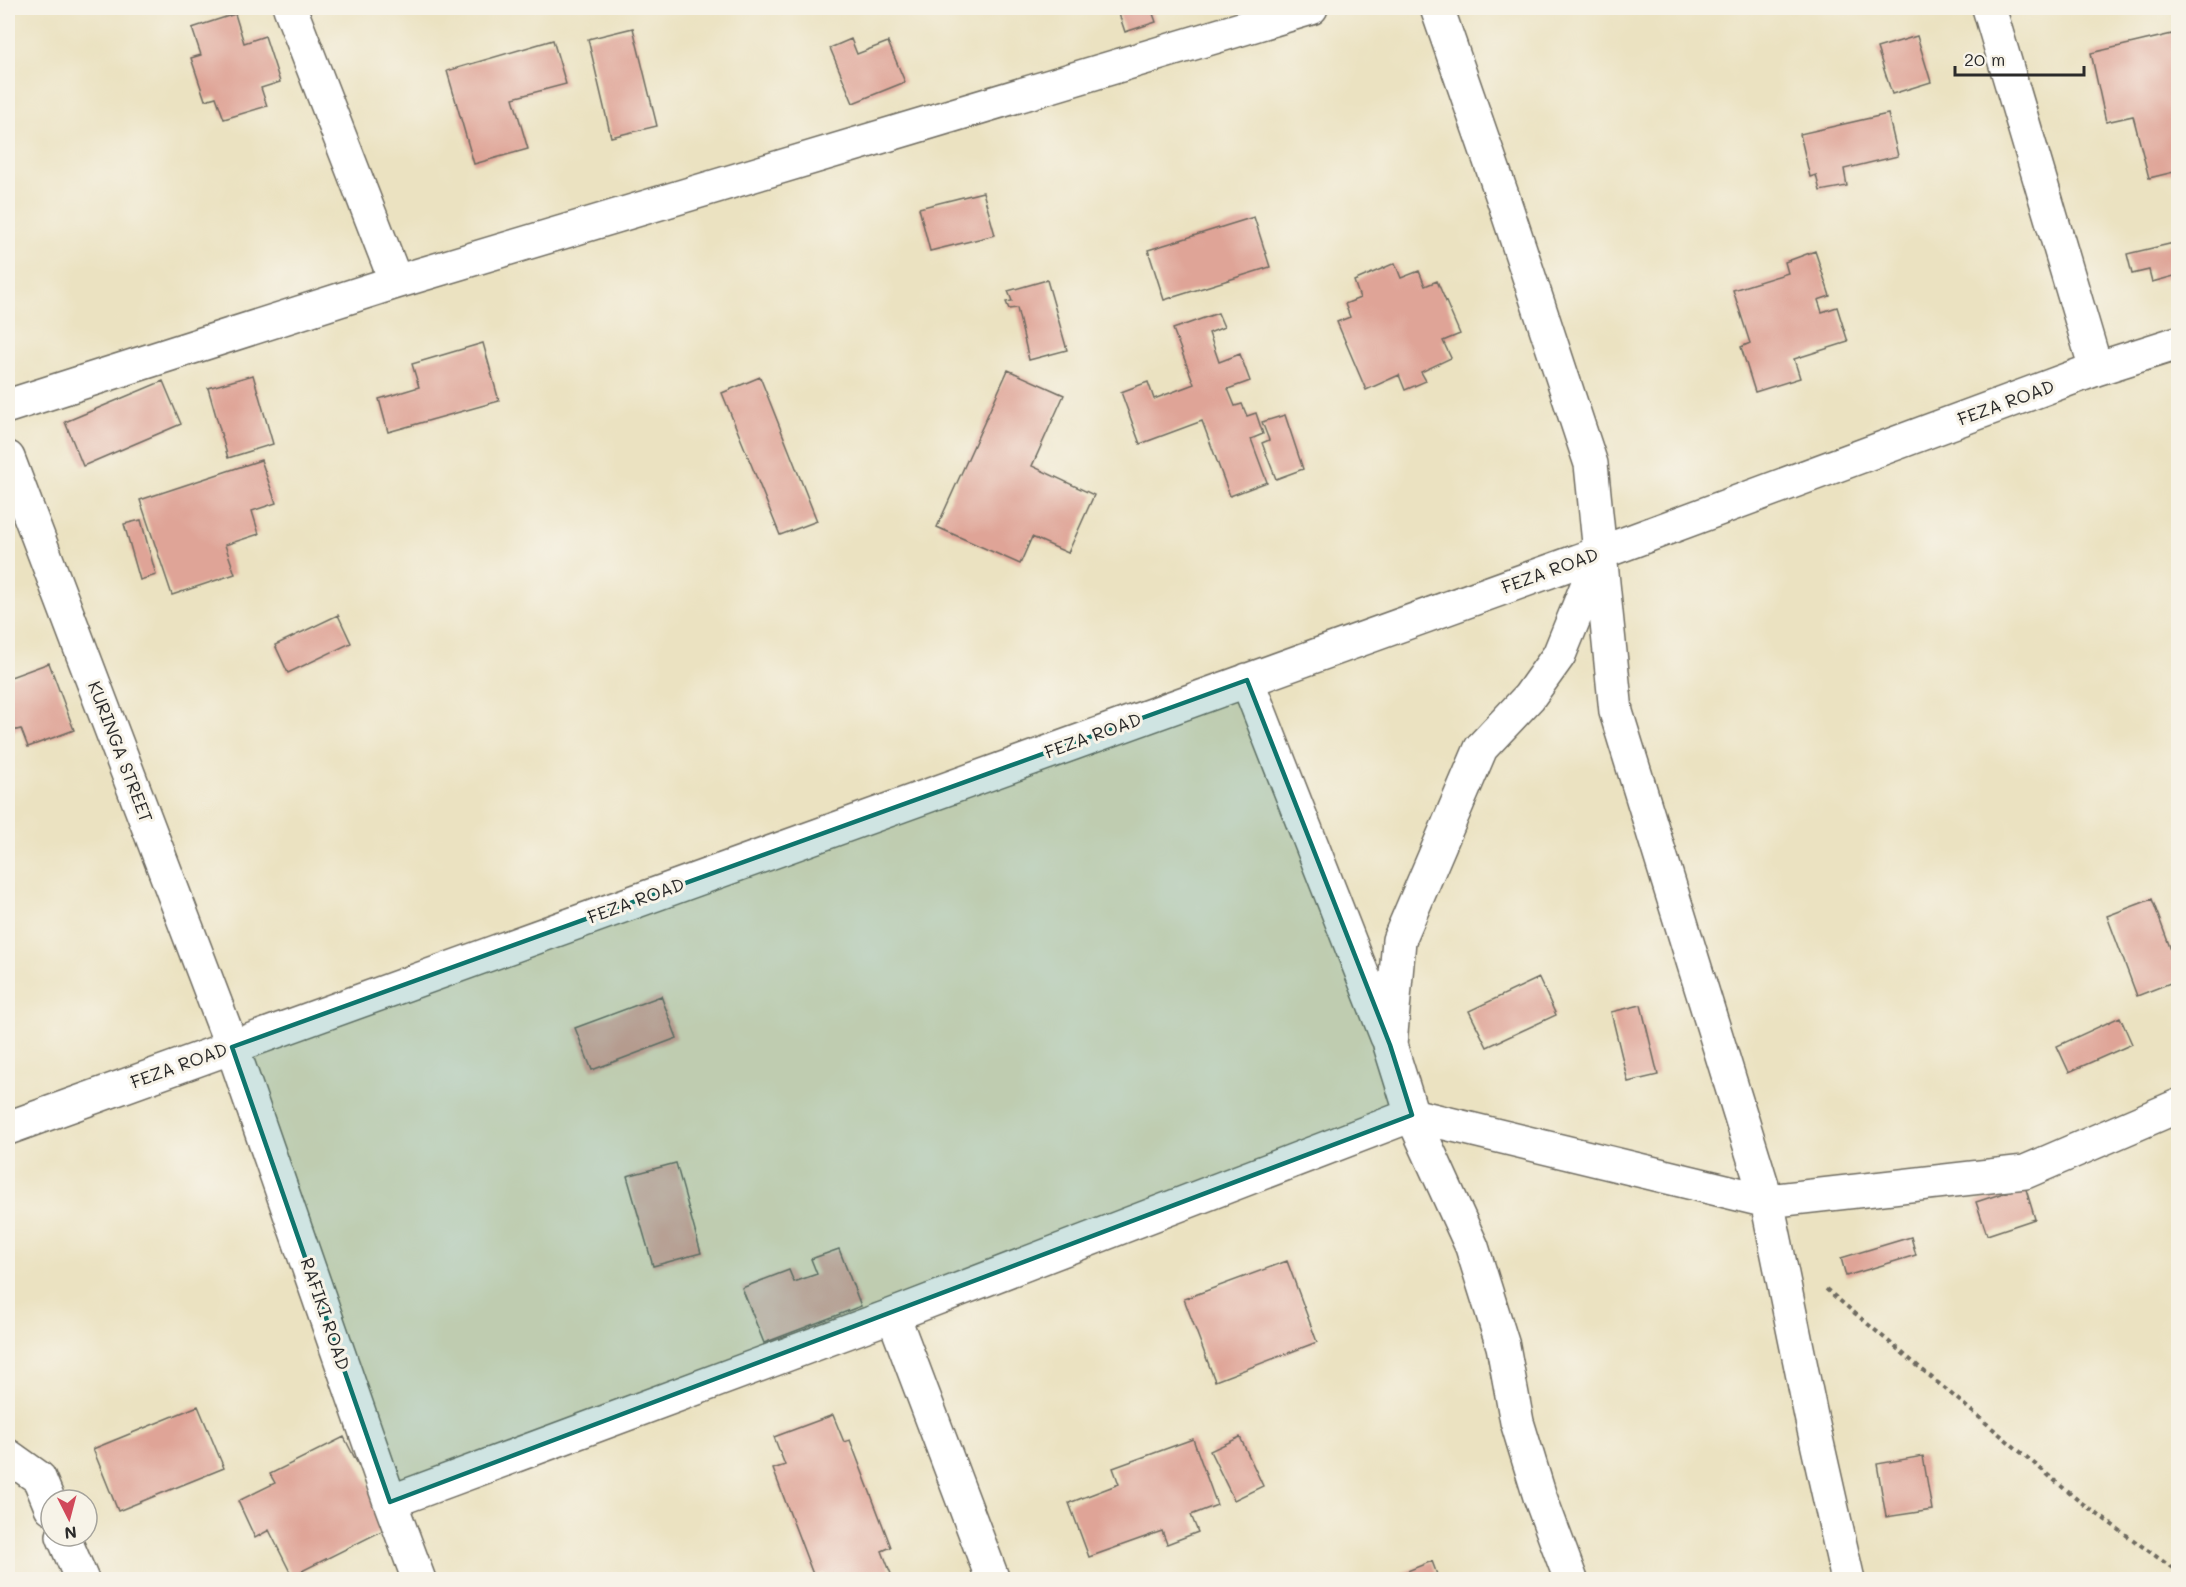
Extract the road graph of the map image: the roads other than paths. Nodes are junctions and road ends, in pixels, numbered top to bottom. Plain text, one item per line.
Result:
1 (290, 8) edge
2 (1311, 8) edge
3 (1437, 8) edge
4 (1989, 8) edge
5 (396, 282) junction
6 (2178, 343) edge
7 (2096, 369) junction
8 (8, 406) edge
9 (8, 458) edge
10 (1600, 553) junction
11 (1246, 680) junction
12 (1390, 1045) junction
13 (232, 1047) junction
14 (2178, 1106) edge
15 (1412, 1116) junction
16 (8, 1128) edge
17 (1767, 1202) junction
18 (893, 1315) junction
19 (8, 1456) edge
20 (43, 1488) edge
21 (390, 1502) junction
22 (68, 1548) edge
23 (82, 1580) edge
24 (419, 1580) edge
25 (993, 1580) edge
26 (1570, 1580) edge
27 (1848, 1580) edge

1 - 5 street
2 - 5 street
3 - 10 street
4 - 7 street
5 - 8 street
6 - 7 street, FEZA ROAD
7 - 10 street, FEZA ROAD
9 - 13 street, KURINGA STREET
10 - 11 street, FEZA ROAD
10 - 12 street
10 - 17 street
11 - 12 street
11 - 13 street, FEZA ROAD
12 - 15 street
13 - 16 street, FEZA ROAD
13 - 21 street, RAFIKI ROAD
14 - 17 street
15 - 17 street
15 - 18 street
15 - 26 street
17 - 27 street
18 - 21 street
18 - 25 street
19 - 20 street
21 - 24 street, RAFIKI ROAD
22 - 23 street

